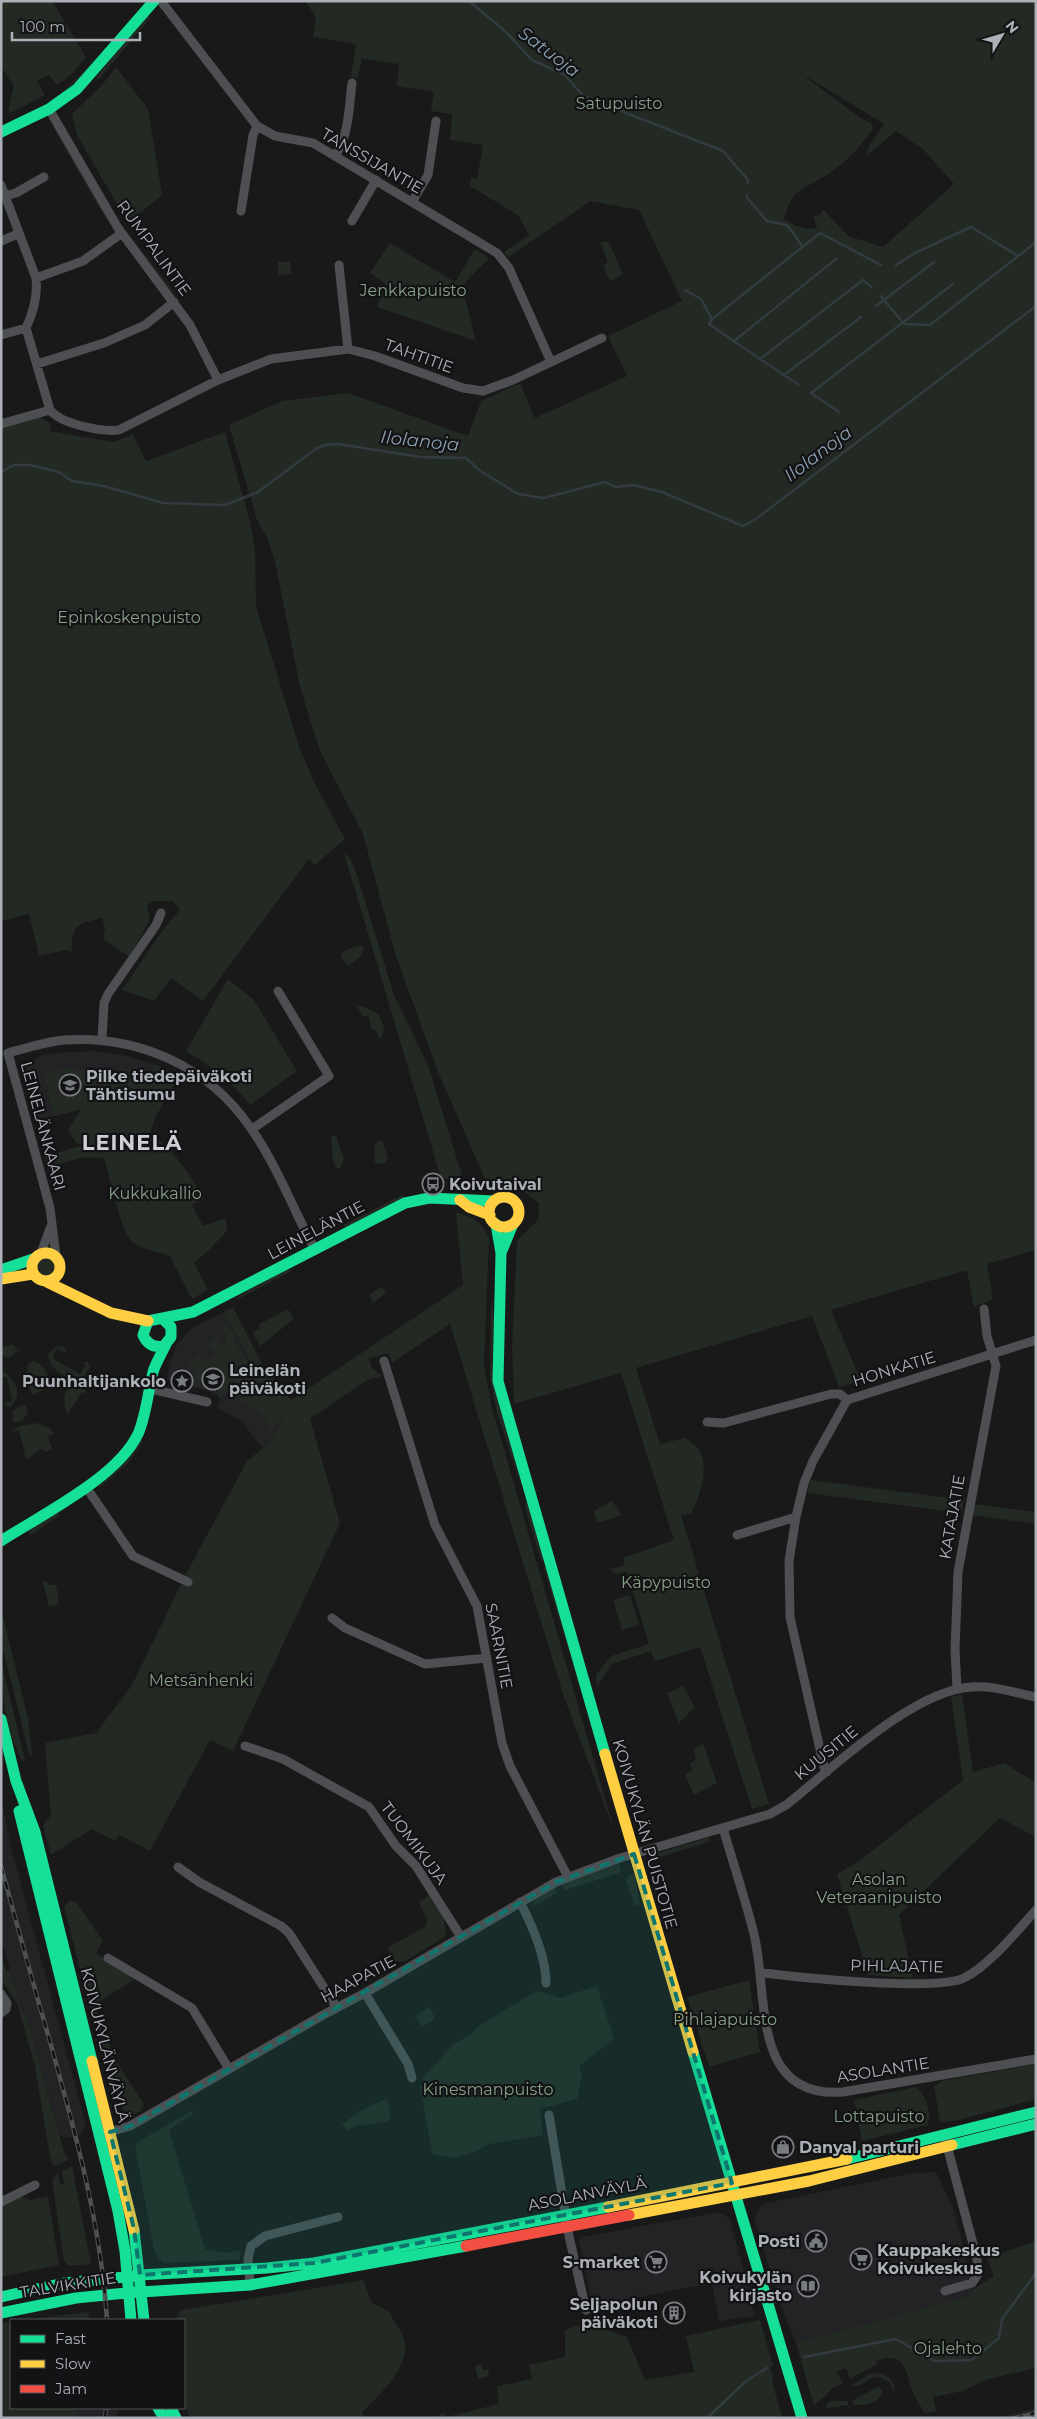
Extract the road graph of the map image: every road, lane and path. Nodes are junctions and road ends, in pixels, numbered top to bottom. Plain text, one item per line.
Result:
1 (154, 1) edge
2 (161, 1) edge
3 (352, 83) dead end
4 (49, 108) junction
5 (436, 121) dead end
6 (257, 126) junction
7 (1, 132) edge
8 (335, 156) junction
9 (44, 177) dead end
10 (376, 180) junction
11 (1, 185) edge
12 (6, 196) junction
13 (412, 202) junction
14 (241, 211) dead end
15 (352, 222) dead end
16 (122, 233) junction
17 (18, 234) junction
18 (1, 241) edge
19 (339, 264) dead end
20 (36, 278) junction
21 (174, 302) junction
22 (26, 328) junction
23 (1, 335) edge
24 (602, 338) dead end
25 (348, 349) junction
26 (552, 362) junction
27 (37, 364) junction
28 (218, 380) junction
29 (50, 410) junction
30 (1, 424) edge
31 (161, 913) dead end
32 (278, 991) dead end
33 (102, 1040) junction
34 (252, 1129) junction
35 (460, 1200) junction
36 (494, 1201) junction
37 (493, 1219) junction
38 (513, 1224) junction
39 (51, 1226) junction
40 (314, 1248) junction
41 (501, 1253) junction
42 (37, 1256) junction
43 (56, 1256) junction
44 (1, 1270) edge
45 (60, 1270) junction
46 (33, 1274) junction
47 (1, 1279) edge
48 (47, 1282) junction
49 (78, 1295) junction
50 (984, 1309) dead end
51 (193, 1312) junction
52 (124, 1317) junction
53 (163, 1319) junction
54 (148, 1321) junction
55 (172, 1332) junction
56 (146, 1340) junction
57 (1036, 1340) edge
58 (166, 1344) junction
59 (992, 1354) junction
60 (384, 1361) dead end
61 (154, 1368) junction
62 (151, 1389) junction
63 (846, 1400) junction
64 (207, 1402) dead end
65 (707, 1422) dead end
66 (86, 1487) junction
67 (796, 1517) junction
68 (737, 1535) dead end
69 (1, 1541) edge
70 (188, 1582) dead end
71 (332, 1618) dead end
72 (488, 1658) junction
73 (957, 1688) junction
74 (1036, 1697) edge
75 (1, 1719) edge
76 (244, 1746) dead end
77 (827, 1772) junction
78 (723, 1828) junction
79 (634, 1854) junction
80 (178, 1867) dead end
81 (568, 1877) junction
82 (520, 1902) junction
83 (1036, 1910) edge
84 (461, 1937) junction
85 (108, 1958) dead end
86 (760, 1972) junction
87 (546, 1983) dead end
88 (1, 1994) edge
89 (365, 1994) junction
90 (337, 2008) junction
91 (1, 2013) edge
92 (1036, 2059) edge
93 (228, 2069) junction
94 (412, 2078) dead end
95 (1036, 2112) edge
96 (549, 2115) dead end
97 (1036, 2124) edge
98 (105, 2133) junction
99 (945, 2136) junction
100 (948, 2148) junction
101 (35, 2185) dead end
102 (734, 2188) junction
103 (1, 2202) edge
104 (338, 2217) dead end
105 (568, 2221) junction
106 (249, 2269) junction
107 (140, 2275) junction
108 (128, 2277) junction
109 (250, 2285) junction
110 (945, 2291) dead end
111 (129, 2292) junction
112 (141, 2292) junction
113 (1, 2297) edge
114 (586, 2310) dead end
115 (1, 2313) edge
116 (131, 2319) edge
117 (144, 2319) edge
118 (802, 2418) edge

1 - 4 main road
2 - 6 street, TANSSIJANTIE
3 - 8 street
4 - 7 main road
4 - 16 street, RUMPALINTIE
5 - 13 street
6 - 8 street, TANSSIJANTIE
6 - 14 street
8 - 10 street, TANSSIJANTIE
9 - 12 street
10 - 13 street, TANSSIJANTIE
10 - 15 street
11 - 12 street
12 - 17 street
13 - 26 street, TANSSIJANTIE
16 - 20 street
16 - 21 street, RUMPALINTIE
17 - 18 street
17 - 20 street
19 - 25 street
20 - 22 street
21 - 27 street
21 - 28 street, RUMPALINTIE
22 - 23 street
22 - 27 street
24 - 26 street, TAHTITIE
25 - 26 street, TAHTITIE
25 - 28 street, TAHTITIE
27 - 29 street
28 - 29 street, TAHTITIE
29 - 30 street
31 - 33 street
32 - 34 street
33 - 34 street, LEINELÄNKAARI
33 - 39 street, LEINELÄNKAARI
34 - 40 street, LEINELÄNKAARI
35 - 36 main road, LEINELÄNTIE
35 - 37 main road, LEINELÄNTIE
35 - 40 main road, LEINELÄNTIE
36 - 37 main road
36 - 38 main road
37 - 38 main road
37 - 41 main road, KOIVUKYLÄN PUISTOTIE
38 - 41 main road, KOIVUKYLÄN PUISTOTIE
39 - 42 street, LEINELÄNKAARI
39 - 43 street, LEINELÄNKAARI
40 - 51 main road, LEINELÄNTIE
41 - 79 main road, KOIVUKYLÄN PUISTOTIE
42 - 43 main road
42 - 44 main road
42 - 46 main road
43 - 45 main road
45 - 48 main road
45 - 49 main road
46 - 47 main road
46 - 48 main road
48 - 49 main road
49 - 52 main road
50 - 59 street, KATAJATIE
51 - 53 main road, LEINELÄNTIE
51 - 55 main road, LEINELÄNTIE
52 - 54 main road
52 - 56 main road
53 - 54 main road
53 - 55 main road
54 - 56 main road
55 - 58 main road
56 - 58 main road
56 - 61 main road
57 - 59 street, HONKATIE
58 - 61 main road
59 - 63 street, HONKATIE
59 - 73 street, KATAJATIE
60 - 72 street, SAARNITIE
61 - 62 main road
62 - 64 street
62 - 66 main road
63 - 65 street
63 - 67 street, HONKATIE
66 - 69 main road
66 - 70 street
67 - 68 street
67 - 77 street, HONKATIE
71 - 72 street
72 - 81 street, SAARNITIE
73 - 74 street, KUUSITIE
73 - 77 street, KUUSITIE
75 - 98 main road, KOIVUKYLÄNVÄYLÄ
76 - 84 street, TUOMIKUJA
77 - 78 street, KUUSITIE
78 - 79 street, KUUSITIE
78 - 86 street, ASOLANTIE
79 - 81 street, HAAPATIE
79 - 102 main road, KOIVUKYLÄN PUISTOTIE
80 - 90 street
81 - 82 street, HAAPATIE
82 - 84 street, HAAPATIE
82 - 87 street
83 - 86 street, PIHLAJATIE
84 - 89 street, HAAPATIE
85 - 93 street
86 - 92 street, ASOLANTIE
88 - 91 street
89 - 90 street, HAAPATIE
89 - 94 street
90 - 93 street, HAAPATIE
93 - 98 street, HAAPATIE
95 - 99 main road, ASOLANVÄYLÄ
96 - 105 street
97 - 100 main road, ASOLANVÄYLÄ
98 - 107 main road, KOIVUKYLÄNVÄYLÄ
98 - 108 main road, KOIVUKYLÄNVÄYLÄ
99 - 100 street
99 - 102 main road, ASOLANVÄYLÄ
100 - 102 main road, ASOLANVÄYLÄ
100 - 110 street
101 - 103 street
102 - 105 main road, ASOLANVÄYLÄ
102 - 118 main road, KOIVUKYLÄN PUISTOTIE
104 - 106 street
105 - 106 main road, ASOLANVÄYLÄ
105 - 109 main road, ASOLANVÄYLÄ
105 - 114 street
106 - 107 main road, ASOLANVÄYLÄ
106 - 109 street
107 - 108 main road, TALVIKKITIE
107 - 112 main road, KOIVUKYLÄNVÄYLÄ
108 - 111 main road, KOIVUKYLÄNVÄYLÄ
108 - 113 main road, TALVIKKITIE
109 - 112 main road, ASOLANVÄYLÄ
111 - 112 main road, TALVIKKITIE
111 - 115 main road, TALVIKKITIE
111 - 116 main road, KOIVUKYLÄNVÄYLÄ
112 - 117 main road, KOIVUKYLÄNVÄYLÄ

